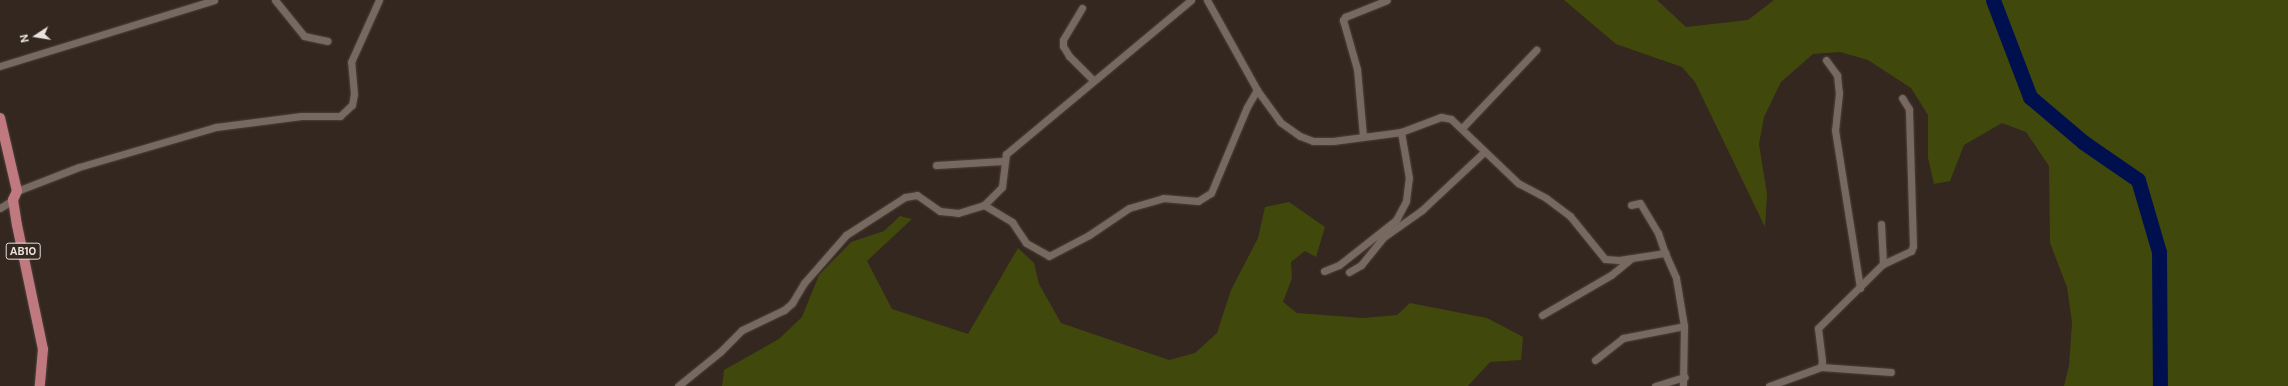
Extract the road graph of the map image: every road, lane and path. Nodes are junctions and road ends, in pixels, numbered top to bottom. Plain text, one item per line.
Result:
1 (214, 0) edge
2 (275, 0) edge
3 (379, 0) edge
4 (1191, 0) edge
5 (1207, 0) edge
6 (1387, 0) edge
7 (1082, 8) dead end
8 (327, 41) dead end
9 (1536, 50) dead end
10 (1826, 60) dead end
11 (0, 66) edge
12 (1094, 81) junction
13 (1257, 90) junction
14 (1902, 98) dead end
15 (0, 118) edge
16 (1462, 128) junction
17 (1401, 132) junction
18 (1363, 136) junction
19 (3, 145) edge
20 (1484, 152) junction
21 (1003, 161) junction
22 (936, 166) dead end
23 (15, 195) junction
24 (984, 205) junction
25 (1631, 205) dead end
26 (0, 208) edge
27 (1881, 224) dead end
28 (1665, 252) junction
29 (1633, 258) junction
30 (1883, 264) junction
31 (1324, 271) dead end
32 (1350, 272) dead end
33 (1860, 288) junction
34 (1542, 315) dead end
35 (1684, 326) junction
36 (1595, 360) dead end
37 (1821, 367) junction
38 (1891, 372) dead end
39 (1685, 377) junction
40 (40, 386) edge
41 (678, 386) edge
42 (1655, 386) edge
43 (1684, 386) edge
44 (1769, 386) edge

1 - 11 street
2 - 8 street
3 - 23 street
4 - 12 street
5 - 13 street
6 - 18 street
7 - 12 street
9 - 16 street
10 - 33 street
12 - 21 street
13 - 18 street
13 - 24 street
14 - 30 street
15 - 19 main road, AB10
16 - 17 street
16 - 20 street
17 - 18 street
17 - 31 street
19 - 23 main road, AB10
20 - 29 street
20 - 32 street
21 - 22 street
21 - 24 street
23 - 26 street
23 - 40 main road, AB10
24 - 41 street
25 - 28 street
27 - 30 street
28 - 29 street
28 - 35 street
29 - 34 street
30 - 33 street
33 - 37 street
35 - 36 street
35 - 39 street
37 - 38 street
37 - 44 street
39 - 42 street
39 - 43 street

